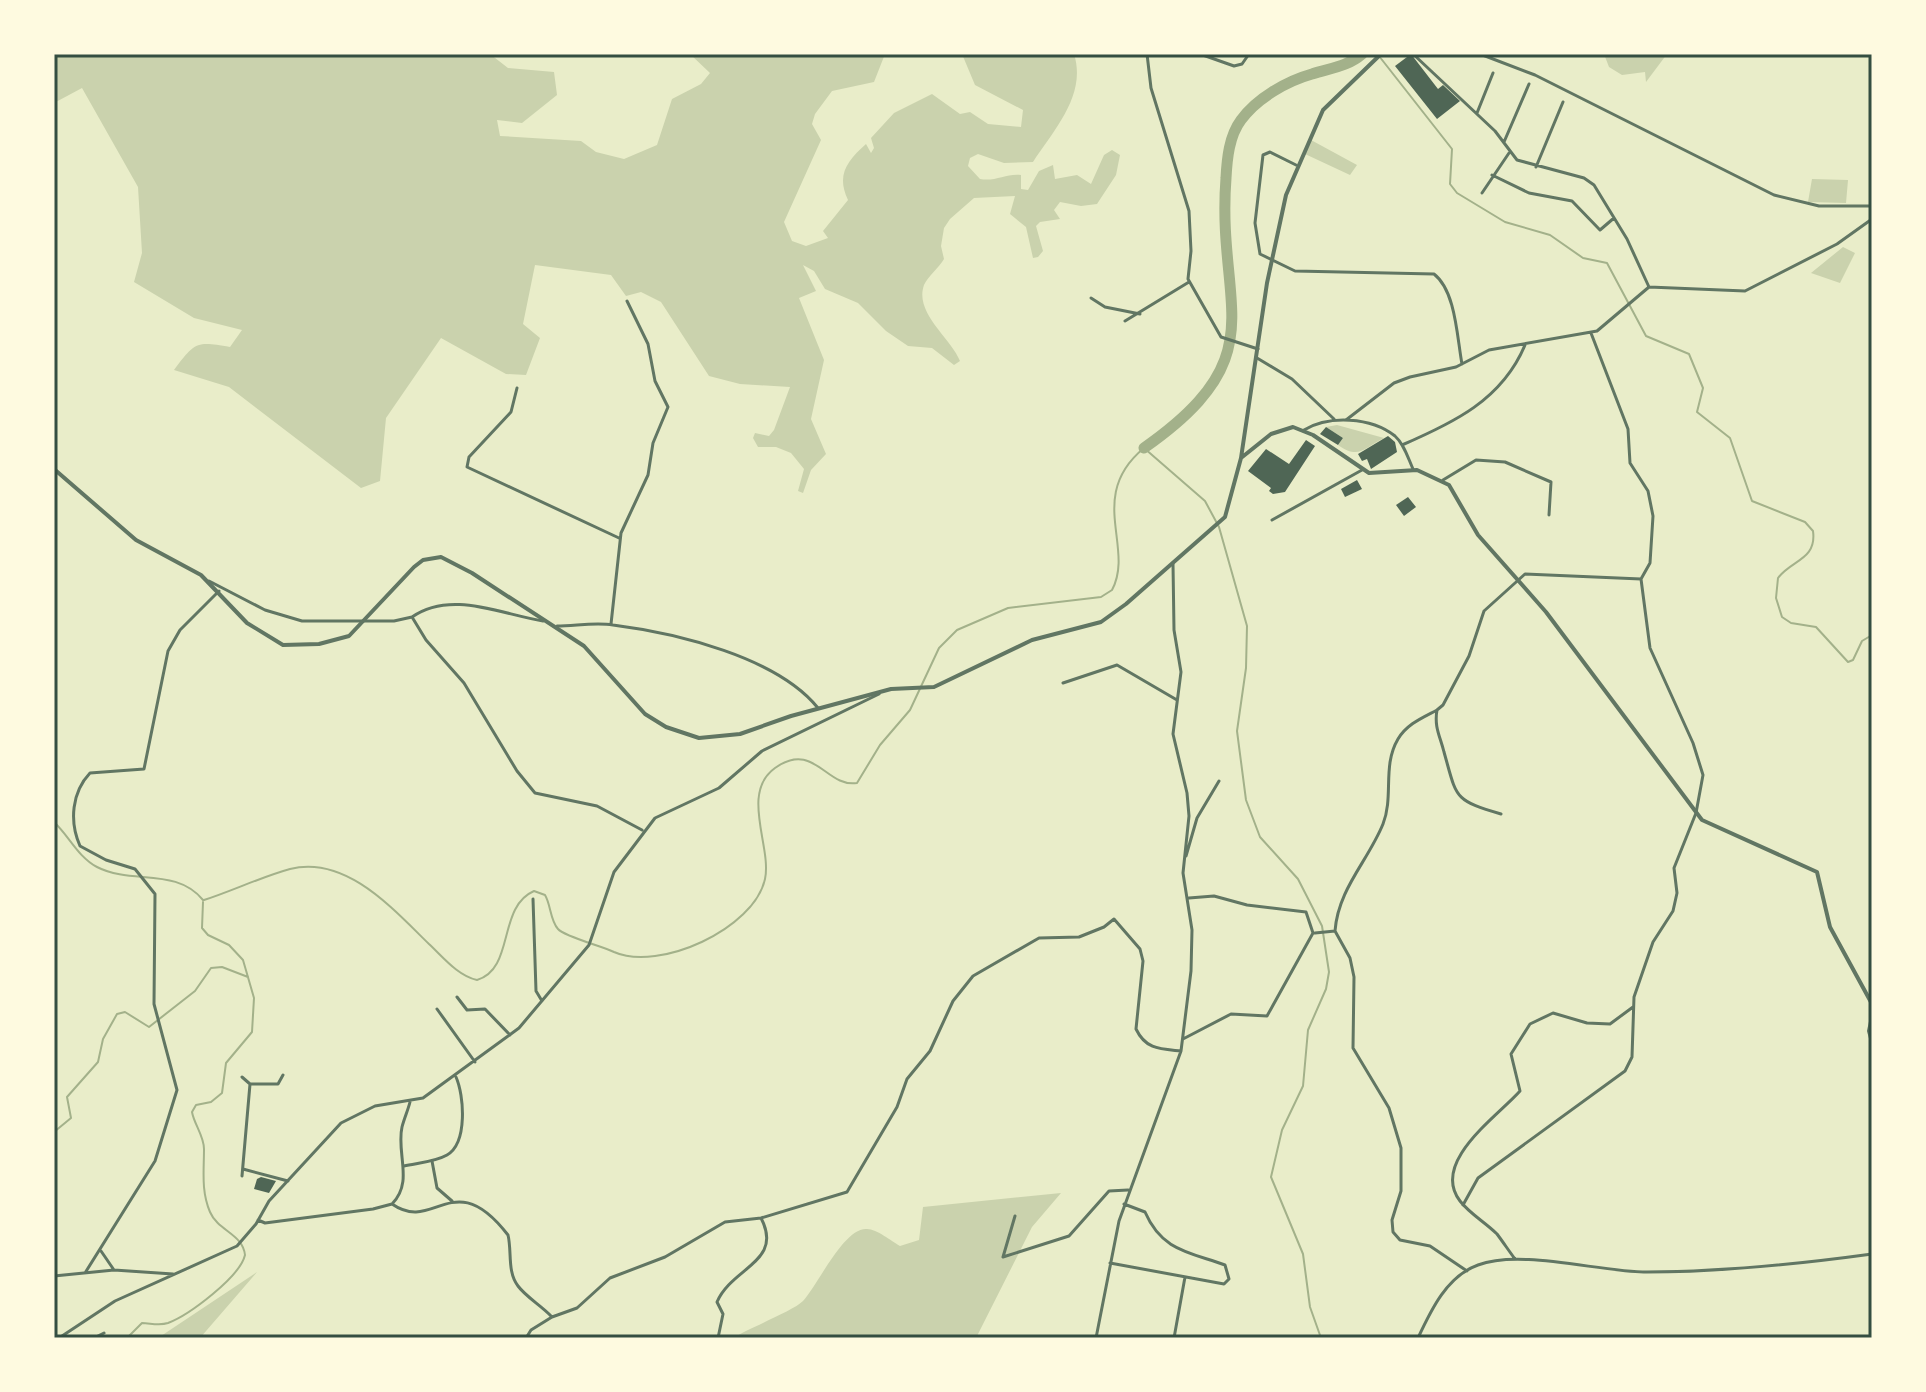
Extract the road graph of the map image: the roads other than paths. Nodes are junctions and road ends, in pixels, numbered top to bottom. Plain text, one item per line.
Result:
1 (1147, 54) edge
2 (1200, 54) edge
3 (1249, 54) edge
4 (1413, 54) edge
5 (1480, 54) edge
6 (1378, 56) edge
7 (1493, 73) dead end
8 (1529, 84) dead end
9 (1563, 102) dead end
10 (1477, 113) junction
11 (1504, 142) junction
12 (1509, 153) junction
13 (1296, 165) junction
14 (1536, 167) junction
15 (1492, 175) junction
16 (1482, 193) dead end
17 (1872, 206) edge
18 (1614, 218) junction
19 (1872, 219) edge
20 (1271, 260) junction
21 (1189, 282) junction
22 (1649, 287) junction
23 (1091, 298) dead end
24 (627, 301) dead end
25 (1141, 314) junction
26 (1125, 321) dead end
27 (1591, 333) junction
28 (1525, 345) junction
29 (1258, 349) junction
30 (1257, 358) junction
31 (1462, 364) junction
32 (517, 388) dead end
33 (1334, 419) junction
34 (1346, 420) junction
35 (1304, 430) junction
36 (1402, 445) junction
37 (1241, 458) junction
38 (1413, 469) junction
39 (1362, 470) junction
40 (56, 473) edge
41 (1443, 480) junction
42 (1549, 515) dead end
43 (1272, 520) dead end
44 (620, 539) junction
45 (1173, 564) junction
46 (1516, 578) junction
47 (1641, 579) junction
48 (209, 581) junction
49 (219, 591) junction
50 (412, 617) junction
51 (369, 620) junction
52 (549, 621) junction
53 (611, 624) junction
54 (557, 626) junction
55 (1063, 683) dead end
56 (882, 691) junction
57 (1177, 700) junction
58 (818, 708) junction
59 (1437, 710) junction
60 (1219, 781) dead end
61 (1696, 813) junction
62 (1501, 814) dead end
63 (642, 830) junction
64 (1184, 859) junction
65 (1188, 898) junction
66 (533, 899) dead end
67 (1335, 931) junction
68 (1316, 933) junction
69 (457, 997) dead end
70 (542, 1001) junction
71 (1872, 1004) edge
72 (1633, 1007) junction
73 (437, 1009) dead end
74 (1872, 1017) edge
75 (510, 1035) junction
76 (1183, 1039) junction
77 (1872, 1042) edge
78 (1181, 1051) junction
79 (475, 1062) junction
80 (283, 1075) dead end
81 (242, 1077) dead end
82 (455, 1077) junction
83 (250, 1084) junction
84 (410, 1102) junction
85 (431, 1159) junction
86 (404, 1166) junction
87 (243, 1169) junction
88 (242, 1176) dead end
89 (288, 1181) junction
90 (1128, 1190) junction
91 (452, 1201) junction
92 (392, 1204) junction
93 (1124, 1204) junction
94 (1463, 1205) junction
95 (1015, 1216) dead end
96 (761, 1218) junction
97 (258, 1220) junction
98 (101, 1251) junction
99 (1872, 1254) edge
100 (1515, 1259) junction
101 (1110, 1263) junction
102 (114, 1270) junction
103 (1467, 1271) junction
104 (85, 1273) junction
105 (175, 1274) junction
106 (1185, 1277) junction
107 (55, 1278) edge
108 (552, 1317) junction
109 (104, 1333) dead end
110 (59, 1338) edge
111 (94, 1338) edge
112 (526, 1338) edge
113 (718, 1338) edge
114 (1096, 1338) edge
115 (1174, 1338) edge
116 (1418, 1338) edge

1 - 21 street
2 - 3 street
4 - 10 street
5 - 17 street
6 - 13 street
7 - 10 street
8 - 11 street
9 - 14 street
10 - 11 street
11 - 12 street
12 - 14 street
12 - 15 street
13 - 20 street
13 - 20 street
14 - 18 street
15 - 16 street
15 - 18 street
18 - 22 street
19 - 22 street
20 - 29 street
20 - 31 street
21 - 25 street
21 - 29 street
22 - 27 street
23 - 25 street
24 - 44 street
25 - 26 street
27 - 28 street
27 - 47 street
28 - 31 street
28 - 36 street
29 - 30 street
30 - 33 street
30 - 37 street
31 - 34 street
32 - 44 street
33 - 34 street
33 - 35 street
34 - 36 street
35 - 37 street
35 - 39 street
36 - 38 street
37 - 45 street
38 - 39 street
38 - 41 street
39 - 43 street
40 - 48 street
41 - 42 street
41 - 46 street
44 - 53 street
45 - 56 street
45 - 57 street
46 - 47 street
46 - 59 street
46 - 61 street
47 - 61 street
48 - 49 street
48 - 51 street
49 - 51 street
49 - 98 street
50 - 51 street
50 - 52 street
50 - 63 street
51 - 52 street
52 - 54 street
53 - 54 street
53 - 58 street
54 - 58 street
55 - 57 street
56 - 58 street
56 - 63 street
57 - 64 street
59 - 62 street
59 - 67 street
60 - 64 street
61 - 71 street
61 - 72 street
63 - 70 street
64 - 65 street
65 - 68 street
65 - 76 street
66 - 70 street
67 - 68 street
67 - 103 street
68 - 76 street
69 - 75 street
70 - 75 street
72 - 94 street
72 - 94 street
73 - 79 street
74 - 77 street
75 - 79 street
76 - 78 street
78 - 90 street
78 - 96 street
79 - 82 street
80 - 83 street
81 - 83 street
82 - 84 street
82 - 85 street
83 - 87 street
84 - 86 street
84 - 89 street
85 - 86 street
85 - 91 street
86 - 92 street
87 - 88 street
87 - 89 street
89 - 97 street
90 - 93 street
90 - 95 street
91 - 92 street
91 - 108 street
92 - 97 street
93 - 101 street
93 - 106 street
94 - 100 street
96 - 108 street
96 - 113 street
97 - 105 street
98 - 102 street
98 - 104 street
99 - 100 street
100 - 103 street
101 - 106 street
101 - 114 street
102 - 104 street
102 - 105 street
103 - 116 street
104 - 107 street
105 - 110 street
106 - 115 street
108 - 112 street
109 - 111 street

